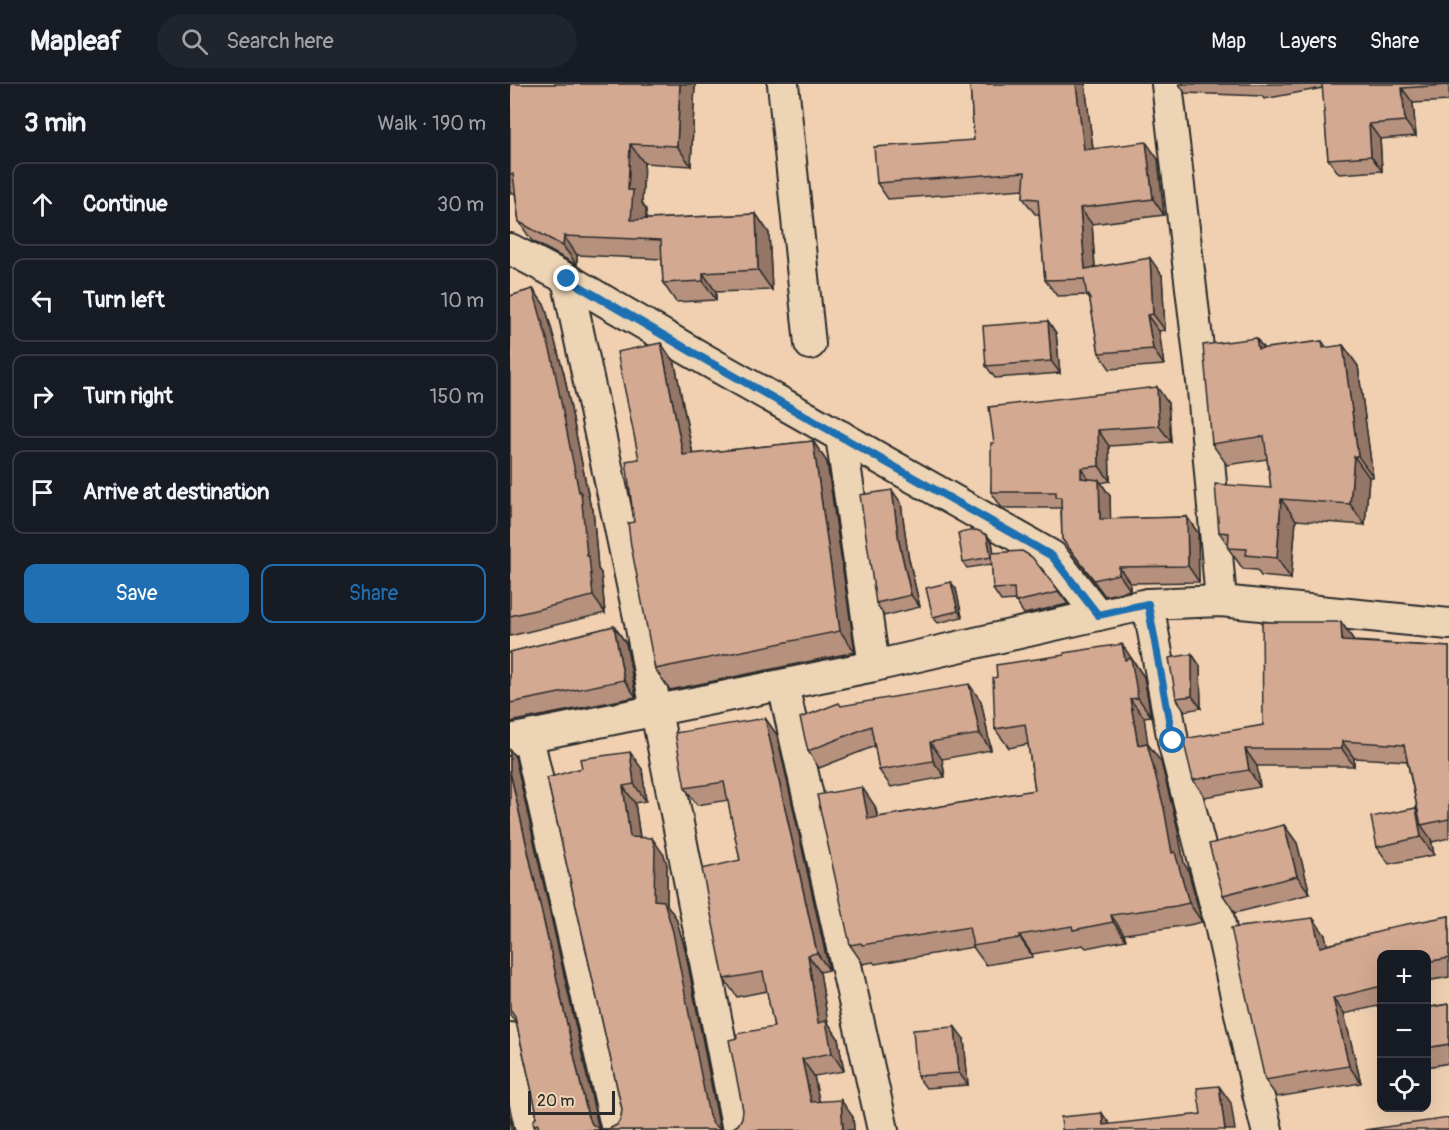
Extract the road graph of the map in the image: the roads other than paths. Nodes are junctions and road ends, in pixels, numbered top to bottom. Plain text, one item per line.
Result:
1 (783, 84) edge
2 (1167, 84) edge
3 (510, 249) edge
4 (567, 279) junction
5 (810, 344) dead end
6 (841, 435) junction
7 (1221, 601) junction
8 (1148, 604) junction
9 (1098, 615) junction
10 (1449, 624) edge
11 (874, 666) junction
12 (783, 685) junction
13 (656, 711) junction
14 (519, 739) edge
15 (510, 1038) edge
16 (531, 1130) edge
17 (617, 1130) edge
18 (738, 1130) edge
19 (883, 1130) edge
20 (1267, 1130) edge

1 - 5 street
2 - 7 street
3 - 4 street
4 - 6 street
4 - 13 street
6 - 9 street
6 - 11 street
7 - 8 street
7 - 10 street
8 - 9 street
8 - 20 street
9 - 11 street
11 - 12 street
12 - 13 street
12 - 19 street
13 - 14 street
13 - 18 street
14 - 17 street
15 - 16 street

